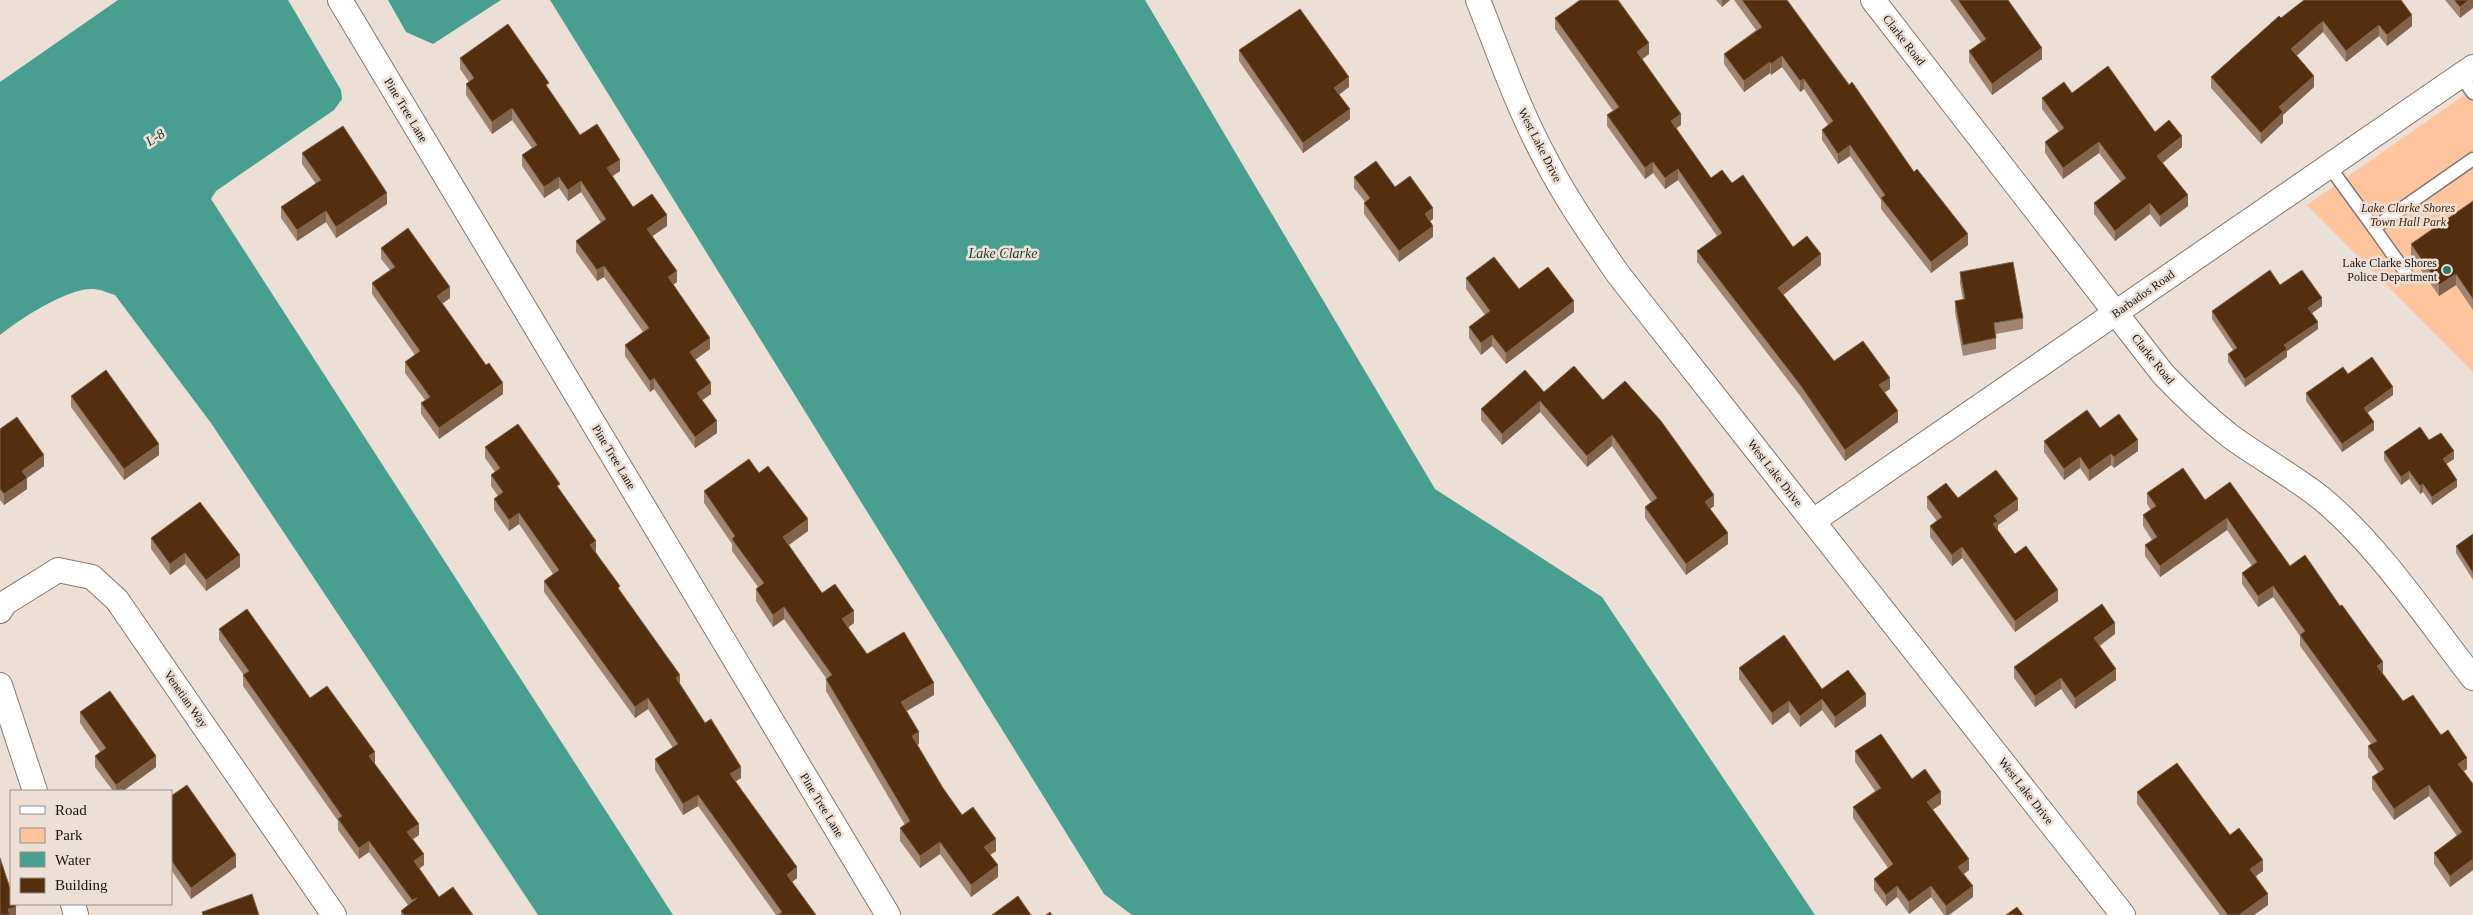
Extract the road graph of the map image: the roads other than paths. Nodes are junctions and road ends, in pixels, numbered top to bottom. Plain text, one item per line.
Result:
1 (340, 0) edge
2 (1478, 0) edge
3 (1873, 0) edge
4 (2469, 78) edge
5 (2473, 158) edge
6 (2328, 166) junction
7 (2374, 228) junction
8 (2406, 273) dead end
9 (2117, 312) junction
10 (1814, 521) junction
11 (0, 611) edge
12 (2473, 678) edge
13 (0, 685) edge
14 (35, 790) edge
15 (334, 915) edge
16 (888, 915) edge
17 (2123, 915) edge

1 - 16 street, Pine Tree Lane
2 - 10 street, West Lake Drive
3 - 9 street, Clarke Road
4 - 6 street, Barbados Road
5 - 7 lane
6 - 7 lane
6 - 9 street, Barbados Road
7 - 8 lane
9 - 10 street, Barbados Road
9 - 12 street, Clarke Road
10 - 17 street, West Lake Drive
11 - 15 street, Venetian Way
13 - 14 street

